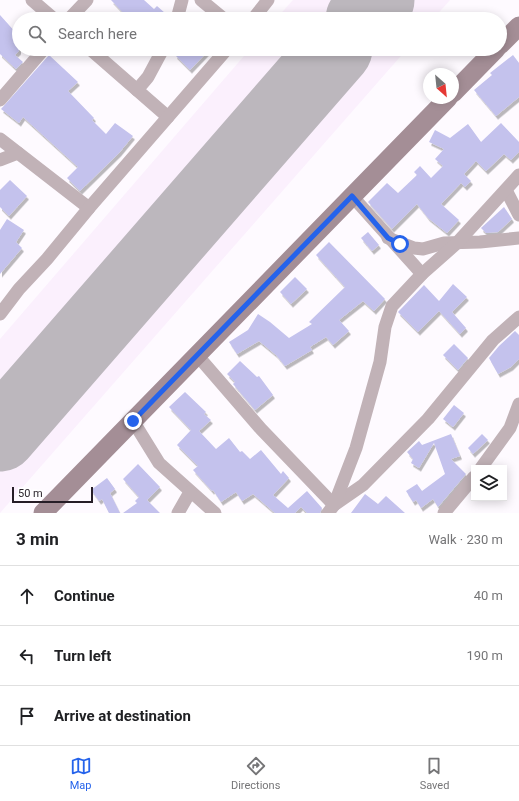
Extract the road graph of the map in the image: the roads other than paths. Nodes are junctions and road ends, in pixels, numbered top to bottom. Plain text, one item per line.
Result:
1 (32, 0) edge
2 (87, 0) edge
3 (182, 0) edge
4 (201, 0) edge
5 (268, 0) edge
6 (46, 12) edge
7 (76, 12) edge
8 (179, 12) edge
9 (216, 12) edge
10 (259, 12) edge
11 (38, 56) edge
12 (98, 56) edge
13 (159, 56) edge
14 (222, 56) edge
15 (489, 56) edge
16 (459, 87) edge
17 (137, 90) junction
18 (0, 100) edge
19 (442, 104) edge
20 (168, 117) junction
21 (0, 139) edge
22 (18, 153) junction
23 (0, 160) edge
24 (519, 175) edge
25 (506, 190) junction
26 (352, 196) junction
27 (89, 208) junction
28 (519, 215) edge
29 (388, 238) junction
30 (519, 238) edge
31 (457, 243) junction
32 (422, 274) junction
33 (0, 314) edge
34 (519, 317) edge
35 (197, 355) junction
36 (519, 404) edge
37 (133, 421) junction
38 (483, 465) edge
39 (471, 481) edge
40 (190, 492) junction
41 (331, 509) edge
42 (43, 513) edge
43 (178, 513) edge
44 (214, 513) edge
45 (444, 513) edge

1 - 6 street
2 - 7 street
3 - 8 street
4 - 9 street
5 - 10 street
11 - 18 street
12 - 17 street
13 - 17 street
14 - 20 street
15 - 16 street
17 - 20 street
19 - 26 street
20 - 27 street
21 - 22 street
22 - 23 street
22 - 27 street
24 - 25 street
25 - 28 street
25 - 31 street
26 - 29 street
26 - 35 street
27 - 33 street
29 - 31 street
29 - 32 street
30 - 31 street
31 - 32 street
32 - 41 street
34 - 41 street
35 - 37 street
35 - 41 street
36 - 38 street
37 - 40 street
37 - 42 street
39 - 45 street
40 - 43 street
40 - 44 street

